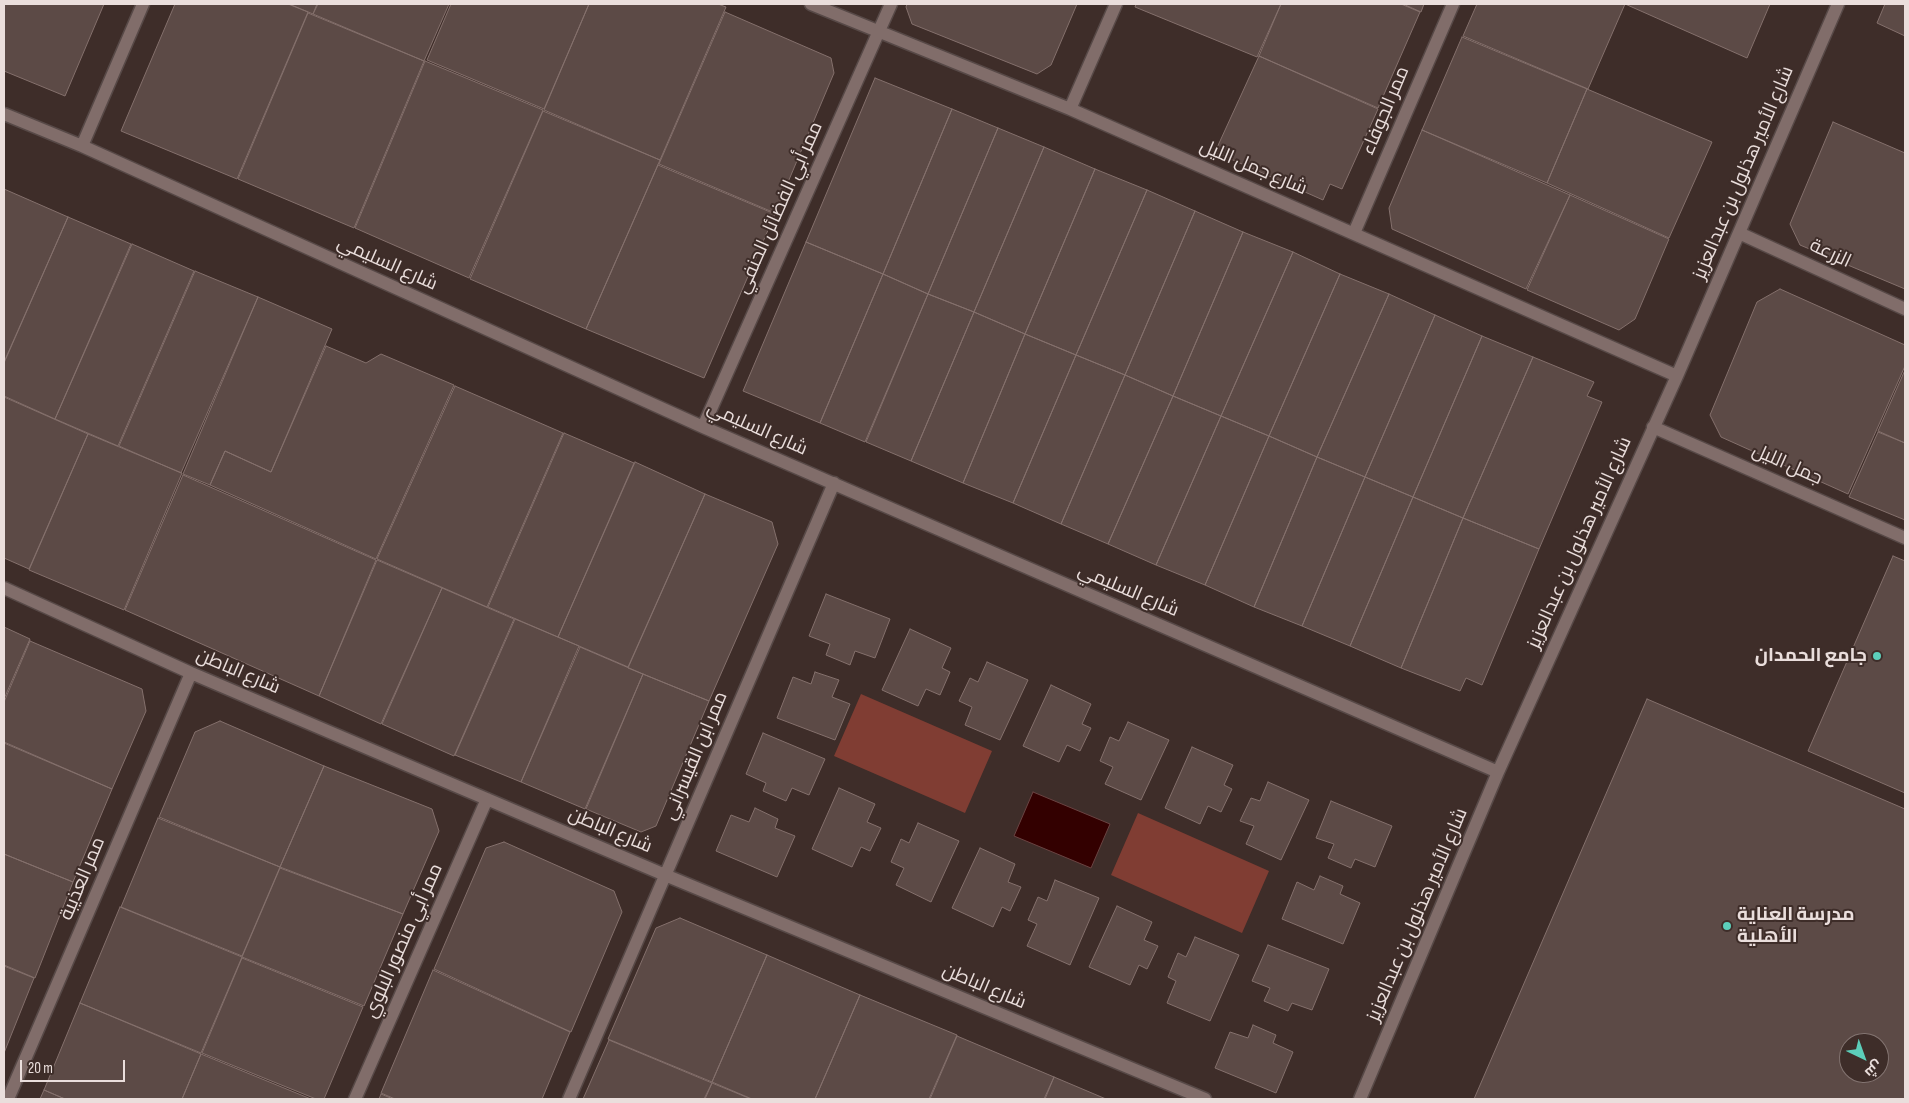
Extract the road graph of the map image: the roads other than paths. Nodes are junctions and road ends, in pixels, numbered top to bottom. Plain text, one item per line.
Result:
1 (143, 4) edge
2 (811, 4) edge
3 (891, 4) edge
4 (1116, 4) edge
5 (1453, 4) edge
6 (1838, 4) edge
7 (879, 32) junction
8 (1070, 109) junction
9 (4, 114) edge
10 (82, 146) junction
11 (1739, 232) junction
12 (1354, 233) junction
13 (1905, 309) edge
14 (1677, 376) junction
15 (703, 426) junction
16 (1653, 427) junction
17 (834, 483) junction
18 (1905, 538) edge
19 (4, 588) edge
20 (192, 673) junction
21 (1498, 772) junction
22 (487, 799) junction
23 (666, 875) junction
24 (8, 1099) edge
25 (355, 1099) edge
26 (569, 1099) edge
27 (1206, 1099) edge
28 (1360, 1099) edge

1 - 10 street
2 - 7 street, شارع جمل الليل
3 - 7 street, ممر أبي الفضائل الحنفي
4 - 8 street
5 - 12 street, ممر الجوفاء
6 - 11 street, شارع الأمير هذلول بن عبدالعزيز
7 - 8 street, شارع جمل الليل
7 - 15 street, ممر أبي الفضائل الحنفي
8 - 12 street, شارع جمل الليل
9 - 10 street, شارع السليمي
10 - 15 street, شارع السليمي
11 - 13 street, الزرعة
11 - 14 street, شارع الأمير هذلول بن عبدالعزيز
12 - 14 street, شارع جمل الليل
14 - 16 street, شارع الأمير هذلول بن عبدالعزيز
15 - 17 street, شارع السليمي
16 - 18 street, جمل الليل
16 - 21 street, شارع الأمير هذلول بن عبدالعزيز
17 - 21 street, شارع السليمي
17 - 23 street, ممر ابن القيسراني
19 - 20 street, شارع الباطن
20 - 22 street, شارع الباطن
20 - 24 street, ممر العذيبة
21 - 28 street, شارع الأمير هذلول بن عبدالعزيز
22 - 23 street, شارع الباطن
22 - 25 street, ممر أبي منصور البلوي
23 - 26 street, ممر ابن القيسراني
23 - 27 street, شارع الباطن

